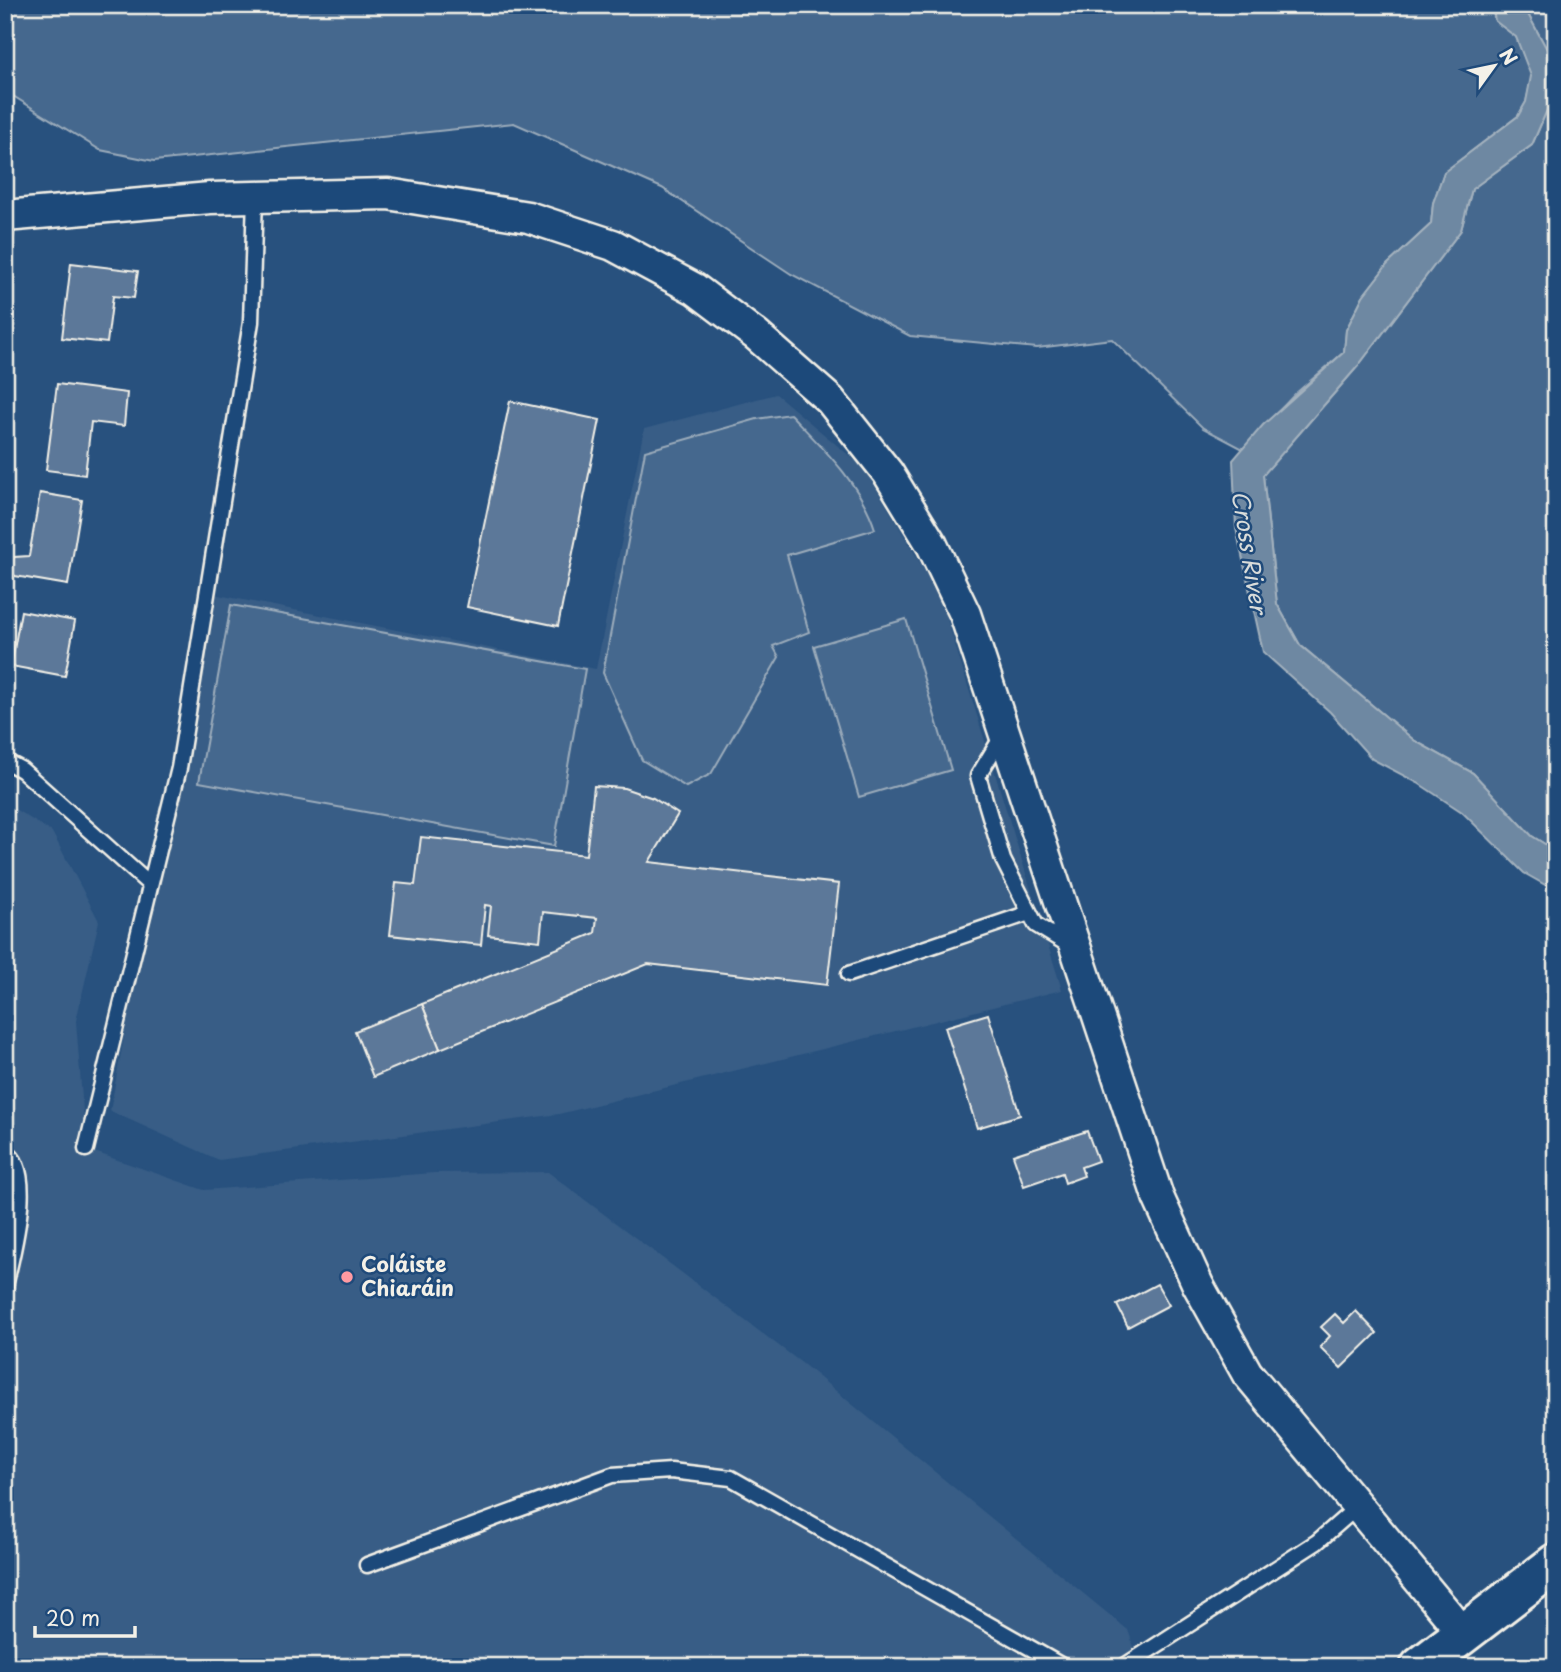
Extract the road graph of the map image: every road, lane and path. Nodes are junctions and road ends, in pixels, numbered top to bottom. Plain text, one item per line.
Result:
1 (256, 197) junction
2 (6, 223) edge
3 (1004, 733) junction
4 (5, 761) edge
5 (150, 885) junction
6 (1029, 912) junction
7 (1076, 949) junction
8 (849, 974) dead end
9 (86, 1149) dead end
10 (5, 1152) edge
11 (5, 1287) edge
12 (1356, 1508) junction
13 (1556, 1563) edge
14 (367, 1565) dead end
15 (1464, 1634) junction
16 (1064, 1667) edge
17 (1124, 1667) edge
18 (1420, 1667) edge

1 - 2 street
1 - 3 street
1 - 5 lane
3 - 6 lane
3 - 7 street
4 - 5 lane
5 - 9 lane
6 - 7 lane
6 - 8 lane
7 - 12 street
10 - 11 lane
12 - 15 street
12 - 17 lane
13 - 15 main road
14 - 16 lane
15 - 18 main road

